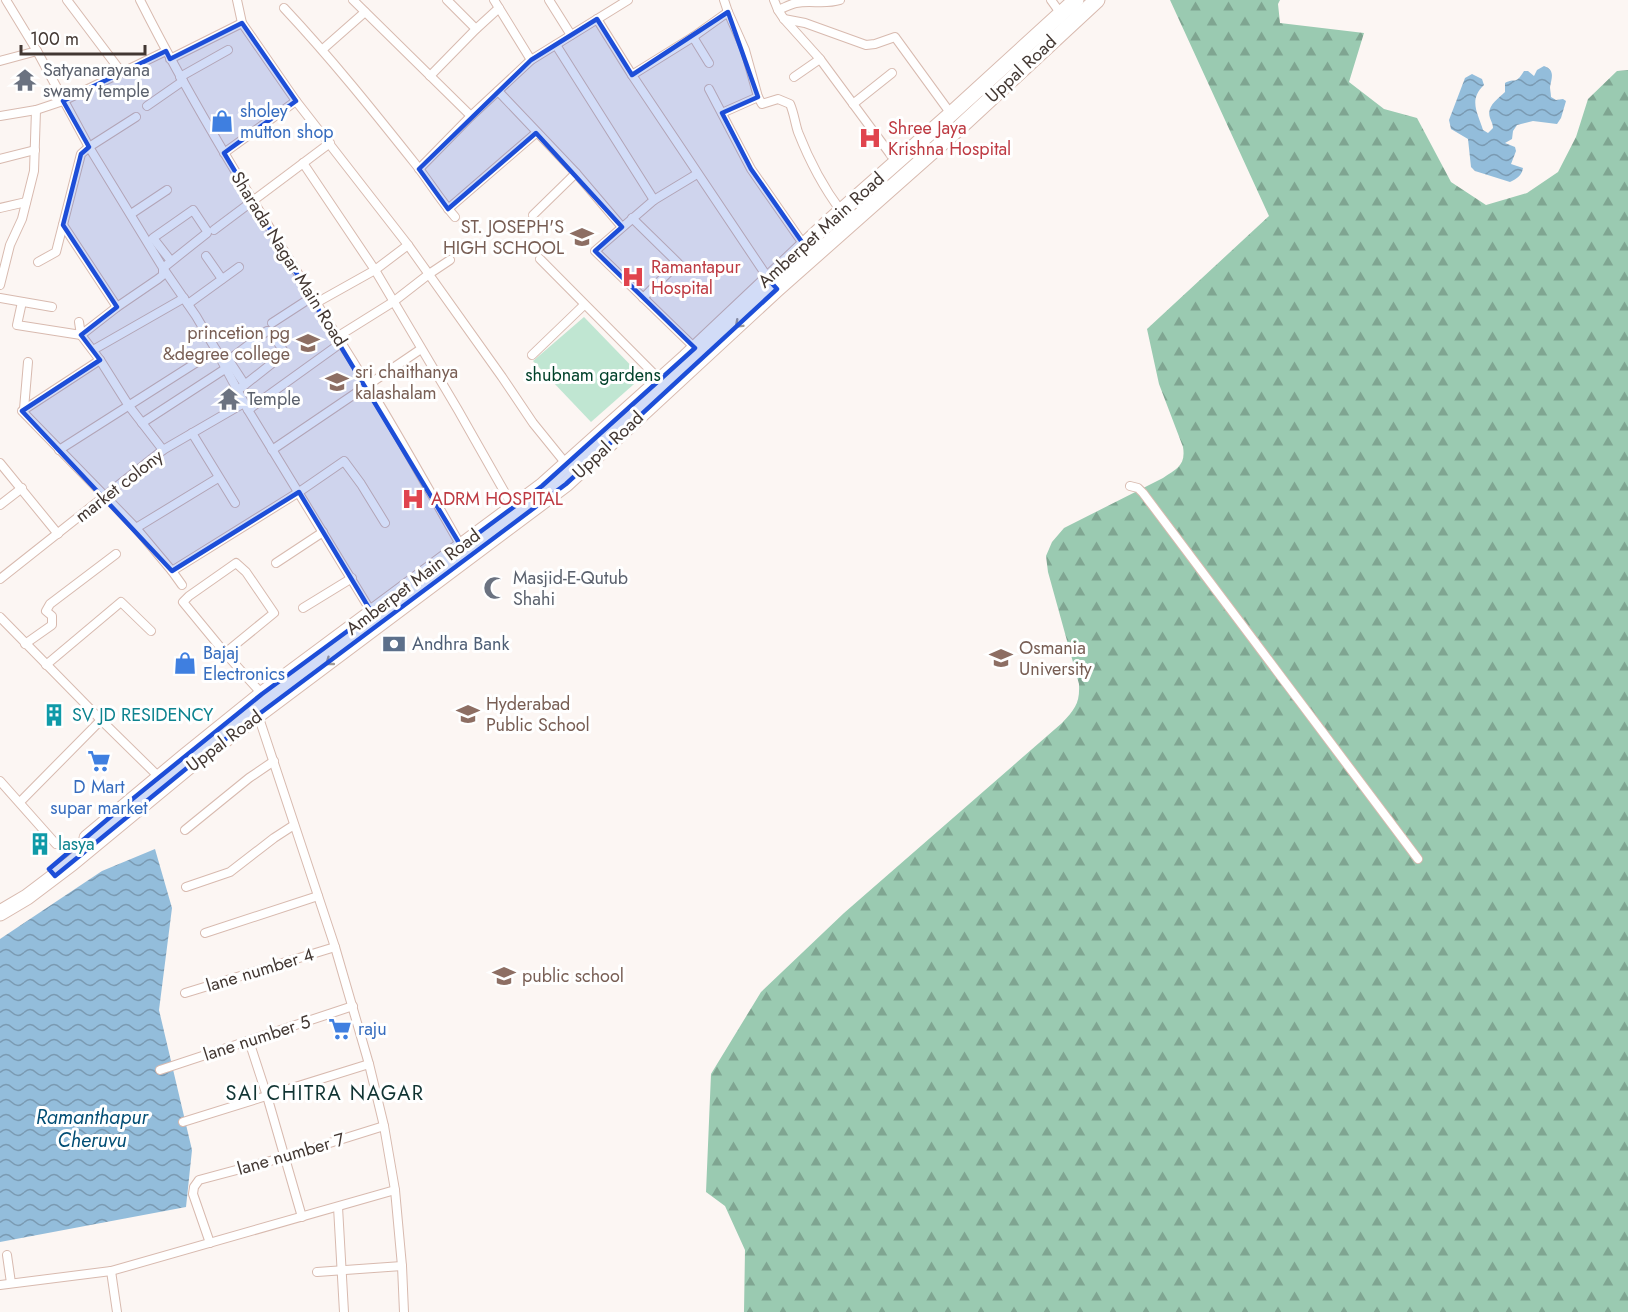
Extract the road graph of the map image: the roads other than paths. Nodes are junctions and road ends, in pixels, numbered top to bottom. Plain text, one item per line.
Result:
1 (6, 0) edge
2 (67, 0) edge
3 (140, 0) edge
4 (353, 0) edge
5 (447, 0) edge
6 (494, 0) edge
7 (549, 0) edge
8 (627, 0) edge
9 (724, 0) edge
10 (774, 0) edge
11 (840, 0) edge
12 (1051, 0) edge
13 (1076, 0) edge
14 (1097, 0) edge
15 (239, 1) edge
16 (284, 8) dead end
17 (499, 8) junction
18 (778, 10) junction
19 (365, 12) junction
20 (728, 12) junction
21 (1061, 14) junction
22 (597, 19) junction
23 (784, 19) junction
24 (242, 24) junction
25 (476, 28) junction
26 (571, 35) junction
27 (693, 37) junction
28 (556, 45) junction
29 (323, 49) junction
30 (228, 50) dead end
31 (37, 51) junction
32 (168, 55) junction
33 (820, 59) junction
34 (531, 60) junction
35 (0, 61) edge
36 (710, 63) dead end
37 (892, 73) dead end
38 (122, 74) junction
39 (632, 75) junction
40 (430, 76) junction
41 (794, 77) dead end
42 (182, 79) junction
43 (709, 89) dead end
44 (498, 92) junction
45 (758, 97) junction
46 (63, 101) junction
47 (296, 101) junction
48 (852, 104) junction
49 (147, 106) dead end
50 (36, 110) junction
51 (722, 113) junction
52 (951, 114) junction
53 (0, 116) edge
54 (471, 116) junction
55 (136, 117) dead end
56 (537, 133) junction
57 (330, 143) junction
58 (89, 147) junction
59 (35, 150) junction
60 (224, 153) junction
61 (0, 159) edge
62 (896, 162) junction
63 (303, 163) junction
64 (419, 168) junction
65 (576, 173) junction
66 (697, 174) junction
67 (167, 190) dead end
68 (253, 200) junction
69 (654, 200) junction
70 (26, 202) junction
71 (0, 208) edge
72 (448, 209) junction
73 (842, 211) junction
74 (131, 214) junction
75 (533, 215) dead end
76 (455, 217) dead end
77 (632, 218) junction
78 (63, 225) junction
79 (622, 227) junction
80 (214, 230) dead end
81 (10, 245) junction
82 (408, 245) junction
83 (804, 246) junction
84 (0, 248) edge
85 (206, 256) dead end
86 (540, 259) dead end
87 (450, 260) dead end
88 (171, 261) junction
89 (38, 262) dead end
90 (239, 267) dead end
91 (163, 268) junction
92 (375, 270) junction
93 (429, 274) junction
94 (222, 279) junction
95 (772, 284) junction
96 (0, 285) edge
97 (0, 298) edge
98 (643, 298) junction
99 (314, 300) junction
100 (186, 301) junction
101 (22, 302) junction
102 (393, 302) junction
103 (584, 304) junction
104 (52, 307) dead end
105 (117, 307) junction
106 (79, 322) dead end
107 (272, 323) dead end
108 (81, 335) junction
109 (339, 340) junction
110 (695, 348) junction
111 (421, 349) junction
112 (93, 350) junction
113 (216, 350) junction
114 (532, 355) dead end
115 (100, 360) junction
116 (28, 362) dead end
117 (225, 369) junction
118 (660, 381) junction
119 (367, 384) junction
120 (245, 385) junction
121 (237, 390) junction
122 (129, 406) junction
123 (246, 407) junction
124 (24, 409) junction
125 (142, 423) junction
126 (192, 433) junction
127 (59, 450) junction
128 (163, 450) junction
129 (272, 450) junction
130 (0, 463) edge
131 (572, 469) junction
132 (218, 478) junction
133 (1130, 486) dead end
134 (22, 488) junction
135 (299, 492) junction
136 (105, 496) junction
137 (235, 503) dead end
138 (0, 505) edge
139 (513, 507) junction
140 (385, 523) dead end
141 (136, 528) junction
142 (323, 532) junction
143 (58, 534) junction
144 (461, 546) junction
145 (116, 554) dead end
146 (276, 563) dead end
147 (172, 571) junction
148 (352, 578) junction
149 (0, 579) edge
150 (182, 585) dead end
151 (303, 608) dead end
152 (372, 613) junction
153 (0, 617) edge
154 (151, 631) dead end
155 (25, 644) junction
156 (225, 653) junction
157 (46, 665) junction
158 (258, 704) junction
159 (101, 720) junction
160 (274, 761) junction
161 (159, 777) junction
162 (0, 781) edge
163 (20, 802) junction
164 (294, 825) junction
165 (185, 830) dead end
166 (56, 844) dead end
167 (1418, 859) dead end
168 (52, 873) junction
169 (186, 887) dead end
170 (318, 896) junction
171 (0, 903) edge
172 (0, 913) edge
173 (205, 933) dead end
174 (335, 947) junction
175 (185, 993) dead end
176 (353, 1006) junction
177 (249, 1041) junction
178 (369, 1064) junction
179 (160, 1070) dead end
180 (267, 1096) junction
181 (183, 1122) dead end
182 (384, 1126) junction
183 (285, 1156) junction
184 (395, 1190) junction
185 (338, 1207) junction
186 (302, 1217) junction
187 (210, 1243) junction
188 (7, 1255) dead end
189 (402, 1266) junction
190 (111, 1271) junction
191 (341, 1271) junction
192 (317, 1272) dead end
193 (11, 1283) junction
194 (0, 1285) edge
195 (117, 1312) edge
196 (344, 1312) edge
197 (404, 1312) edge

1 - 31 street
2 - 38 street
3 - 32 street, Sharada Nagar Main Road
4 - 19 street
5 - 25 street
6 - 17 street
7 - 26 street
8 - 22 street
9 - 20 street
10 - 18 street
11 - 18 street
12 - 21 street
13 - 21 highway, Amberpet Main Road
14 - 95 highway, Uppal Road
15 - 24 street
16 - 29 street
17 - 25 street
17 - 34 street
18 - 23 street
19 - 29 street
19 - 40 street
20 - 27 street
20 - 45 street
21 - 52 highway, Amberpet Main Road
22 - 26 street
22 - 39 street
23 - 33 street
23 - 52 street
24 - 32 street
24 - 47 street
25 - 40 street
26 - 28 street
27 - 36 street
27 - 39 street
28 - 34 street
28 - 69 street
29 - 64 street
30 - 42 street
31 - 35 street
31 - 46 street
32 - 38 street
32 - 42 street, Sharada Nagar Main Road
33 - 41 street
33 - 48 street
34 - 44 street
37 - 48 street
38 - 46 street
39 - 66 street
40 - 54 street
42 - 49 street
42 - 60 street, Sharada Nagar Main Road
43 - 51 street
44 - 54 street
44 - 56 street
45 - 51 street
45 - 73 street
46 - 50 street
46 - 58 street
47 - 57 street
47 - 60 street
48 - 62 street
50 - 53 street
50 - 59 street
51 - 83 street
52 - 62 highway, Amberpet Main Road
54 - 64 street
55 - 58 street
56 - 65 street
56 - 72 street
57 - 63 street
57 - 82 street
58 - 74 street
58 - 78 street
59 - 61 street
59 - 70 street
60 - 68 street, Sharada Nagar Main Road
62 - 73 highway, Amberpet Main Road
63 - 68 street
63 - 92 street
64 - 72 street
65 - 75 street
65 - 79 street
66 - 69 street
66 - 95 street
67 - 74 street
68 - 80 street
68 - 99 street, Sharada Nagar Main Road
69 - 77 street
70 - 71 street
70 - 81 street
72 - 76 street
73 - 83 highway, Amberpet Main Road
74 - 91 street
77 - 79 street
77 - 98 street
78 - 89 street
78 - 105 street
79 - 98 street
81 - 84 street
81 - 96 street
82 - 92 street
82 - 93 street
83 - 95 highway, Amberpet Main Road
85 - 94 street
86 - 103 street
87 - 93 street, market colony
88 - 88 street
88 - 91 street
90 - 94 street
91 - 100 street
91 - 105 street
92 - 99 street
92 - 102 street
93 - 102 street, market colony
93 - 131 street
94 - 100 street
95 - 110 highway, Amberpet Main Road
95 -> 131 highway, Uppal Road
97 - 101 street
98 - 110 street
99 - 107 street
99 - 109 street, Sharada Nagar Main Road
100 - 112 street
100 - 113 street
101 - 104 street
101 - 108 street
102 - 109 street, market colony
102 - 111 street
103 - 114 street
103 - 118 street
105 - 108 street
106 - 108 street
108 - 112 street
109 - 119 street, Sharada Nagar Main Road
109 - 123 street, market colony
110 - 118 highway, Amberpet Main Road
111 - 119 street
111 - 139 street
112 - 115 street
113 - 117 street
113 - 122 street
115 - 122 street
115 - 124 street
116 - 124 street
117 - 121 street
117 - 125 street
118 - 131 highway, Amberpet Main Road
119 - 129 street
119 - 144 street, Sharada Nagar Main Road
120 - 120 street
120 - 121 street
121 - 123 street
122 - 125 street
122 - 127 street
123 - 126 street, market colony
123 - 129 street
124 - 127 street
125 - 128 street
126 - 128 street, market colony
126 - 132 street
127 - 136 street
128 - 136 street, market colony
129 - 135 street
130 - 134 street
131 - 139 highway, Amberpet Main Road
131 -> 158 highway, Uppal Road
132 - 137 street
132 - 141 street
133 - 167 street
134 - 138 street
134 - 143 street
135 - 140 street
135 - 142 street
135 - 147 street
136 - 141 street
136 - 143 street, market colony
139 - 144 highway, Amberpet Main Road
141 - 147 street
142 - 146 street
142 - 148 street
143 - 149 street, market colony
144 - 152 highway, Amberpet Main Road
145 - 155 street
147 - 150 street
148 - 151 street
148 - 152 street
152 - 158 highway, Amberpet Main Road
153 - 155 street
154 - 157 street
155 - 157 street
156 - 156 street
156 - 158 street
157 - 159 street
158 - 160 street
158 - 161 highway, Amberpet Main Road
158 - 168 highway, Uppal Road
159 - 161 street
159 - 163 street
160 - 164 street
160 - 165 street
161 - 168 highway, Amberpet Main Road
162 - 163 street
163 - 166 street
164 - 169 street
164 - 170 street
168 - 171 highway, Amberpet Main Road
168 - 172 highway, Uppal Road
170 - 173 street
170 - 174 street
174 - 175 street, lane number 4
174 - 176 street
176 - 177 street, lane number 5
176 - 178 street
177 - 179 street, lane number 5
177 - 180 street
178 - 180 street
178 - 182 street
180 - 181 street
180 - 183 street
182 - 183 street, lane number 7
182 - 184 street
183 - 186 street
183 - 187 street, lane number 7
184 - 185 street
184 - 189 street
185 - 186 street
185 - 191 street
186 - 187 street
187 - 190 street
188 - 193 street
189 - 191 street
189 - 197 street
190 - 193 street
190 - 195 street
191 - 192 street
191 - 196 street
193 - 194 street

